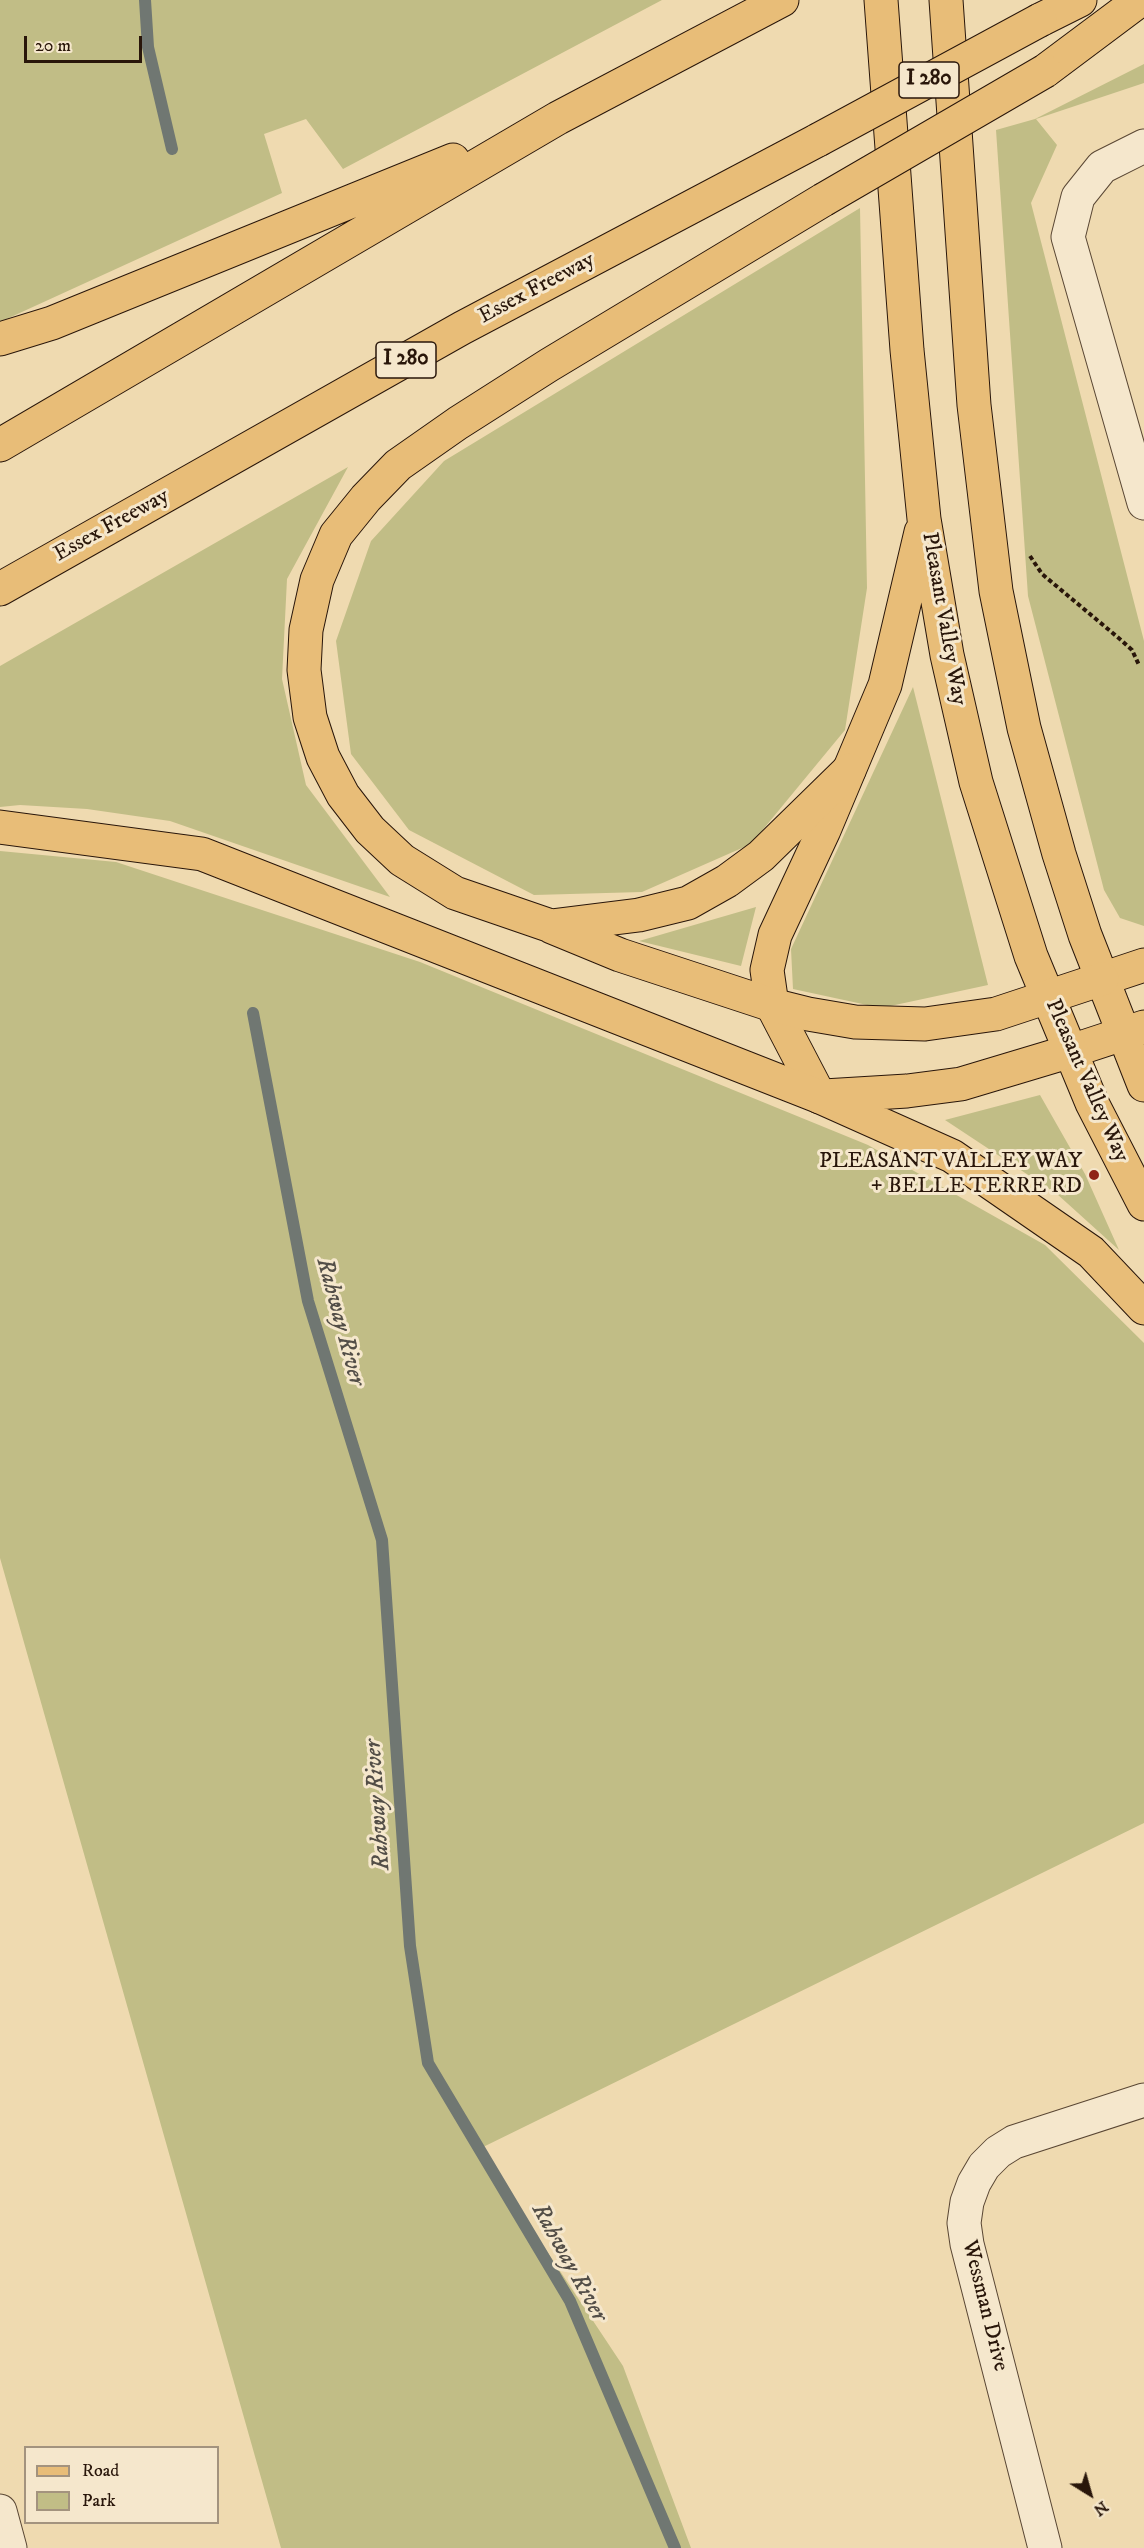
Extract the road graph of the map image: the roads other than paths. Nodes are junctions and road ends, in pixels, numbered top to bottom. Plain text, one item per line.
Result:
1 (782, 0) edge
2 (880, 0) edge
3 (946, 0) edge
4 (1080, 0) edge
5 (1140, 0) edge
6 (558, 118) junction
7 (1144, 147) edge
8 (0, 339) edge
9 (0, 445) edge
10 (1144, 503) edge
11 (924, 519) junction
12 (0, 589) edge
13 (849, 770) junction
14 (0, 827) edge
15 (551, 926) junction
16 (1144, 965) edge
17 (1102, 979) junction
18 (1048, 997) junction
19 (772, 1005) junction
20 (1134, 1030) edge
21 (1071, 1051) junction
22 (1144, 1085) edge
23 (820, 1096) junction
24 (1144, 1204) edge
25 (1144, 1308) edge
26 (1144, 2100) edge
27 (0, 2511) edge
28 (10, 2548) edge
29 (1045, 2548) edge

1 - 6 main road
2 - 11 main road, Pleasant Valley Way
3 - 17 main road
4 - 12 main road, Essex Freeway / I 280, bridge
5 - 15 main road, bridge
6 - 8 main road
6 - 9 main road
7 - 10 street
11 - 13 main road
11 - 18 main road, Pleasant Valley Way
13 - 15 main road
13 - 19 main road
14 - 23 main road
15 - 19 main road
16 - 17 main road
17 - 18 main road
17 - 20 main road
18 - 19 main road
18 - 21 main road, Pleasant Valley Way
19 - 23 main road
20 - 21 main road
20 - 22 main road
21 - 23 main road
21 - 24 main road, Pleasant Valley Way
23 - 25 main road
26 - 29 street, Wessman Drive
27 - 28 street

